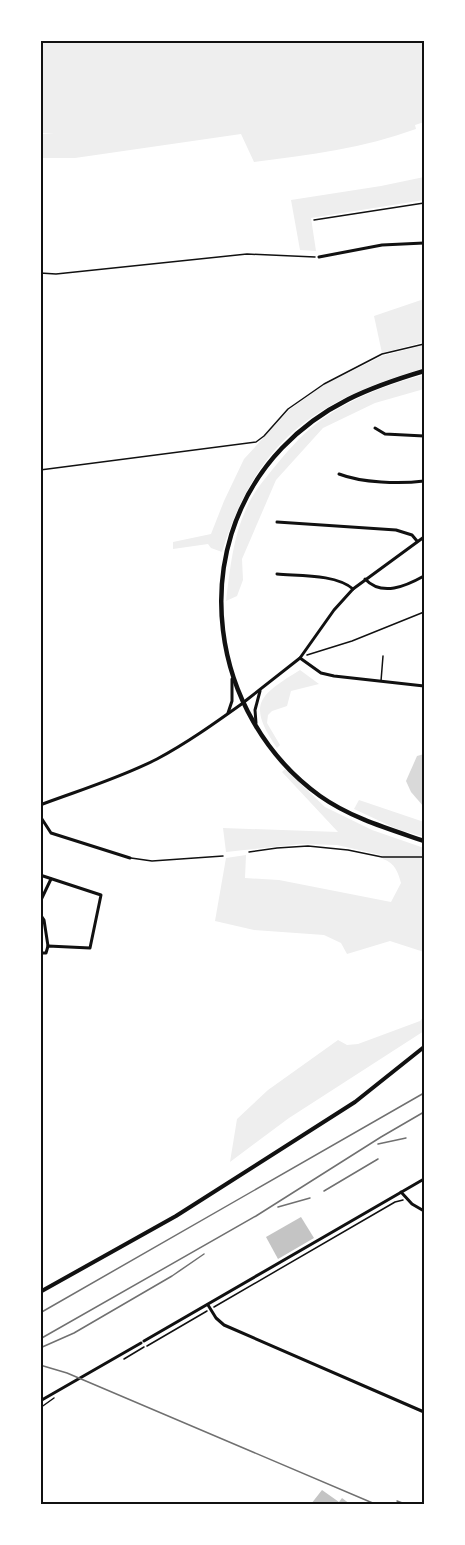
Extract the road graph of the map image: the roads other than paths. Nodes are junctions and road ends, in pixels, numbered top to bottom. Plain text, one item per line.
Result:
1 (424, 203) edge
2 (314, 220) dead end
3 (424, 243) edge
4 (319, 257) road end
5 (424, 371) edge
6 (375, 428) dead end
7 (424, 436) edge
8 (339, 474) dead end
9 (424, 481) edge
10 (277, 522) dead end
11 (424, 537) edge
12 (417, 542) junction
13 (277, 574) dead end
14 (424, 576) edge
15 (365, 579) junction
16 (353, 589) junction
17 (383, 656) dead end
18 (300, 658) junction
19 (232, 678) junction
20 (381, 681) junction
21 (424, 686) edge
22 (261, 690) junction
23 (243, 703) junction
24 (227, 715) junction
25 (258, 731) junction
26 (40, 805) edge
27 (40, 816) edge
28 (424, 841) edge
29 (223, 856) dead end
30 (130, 858) joint
31 (40, 875) edge
32 (51, 879) junction
33 (40, 902) edge
34 (40, 914) edge
35 (48, 946) junction
36 (40, 953) edge
37 (424, 1047) edge
38 (424, 1179) edge
39 (401, 1192) junction
40 (424, 1211) edge
41 (40, 1292) edge
42 (208, 1305) junction
43 (40, 1401) edge
44 (424, 1412) edge

1 - 2 lane
3 - 4 street
5 - 19 main road
6 - 7 street
8 - 9 street
10 - 12 street
11 - 12 street
12 - 15 street
13 - 16 street
14 - 15 street
15 - 16 street
16 - 18 street
17 - 20 lane
18 - 20 street
18 - 22 street
19 - 23 main road
19 - 24 street
20 - 21 street
22 - 23 street
22 - 25 street
23 - 24 street
23 - 25 main road
24 - 26 street
25 - 28 main road
27 - 30 street
29 - 30 lane
31 - 32 street
32 - 33 street
32 - 35 street
34 - 35 street
35 - 36 street
37 - 41 main road
38 - 39 street
39 - 40 street
39 - 42 street
42 - 43 street
42 - 44 street

